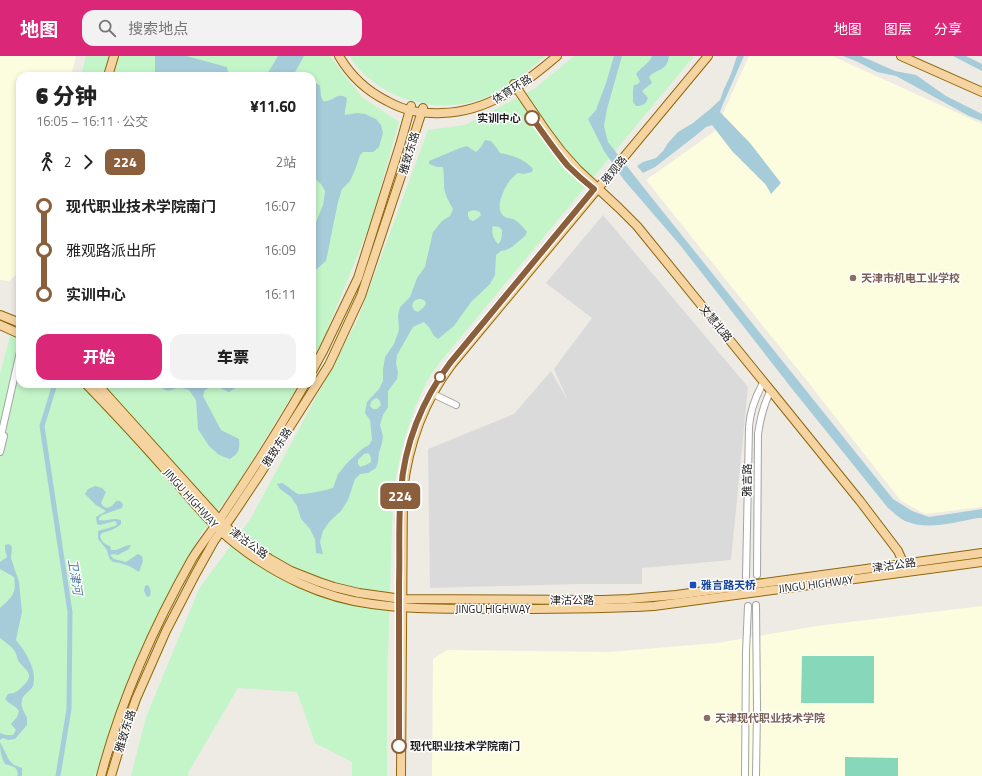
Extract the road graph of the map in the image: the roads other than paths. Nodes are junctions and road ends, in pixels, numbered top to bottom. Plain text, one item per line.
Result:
1 (110, 56) edge
2 (114, 56) edge
3 (339, 56) edge
4 (344, 56) edge
5 (550, 56) edge
6 (556, 56) edge
7 (704, 56) edge
8 (708, 56) edge
9 (901, 56) edge
10 (913, 56) edge
11 (105, 72) edge
12 (109, 72) edge
13 (514, 86) junction
14 (982, 86) edge
15 (982, 92) edge
16 (410, 108) junction
17 (422, 110) junction
18 (626, 153) junction
19 (596, 189) junction
20 (0, 315) edge
21 (16, 318) edge
22 (10, 319) junction
23 (16, 321) edge
24 (3, 326) edge
25 (16, 328) edge
26 (16, 332) edge
27 (316, 364) edge
28 (16, 370) edge
29 (16, 384) edge
30 (316, 384) edge
31 (762, 385) junction
32 (90, 388) edge
33 (101, 388) edge
34 (303, 388) edge
35 (313, 388) edge
36 (432, 394) junction
37 (769, 394) junction
38 (456, 405) dead end
39 (0, 440) edge
40 (0, 452) edge
41 (220, 526) junction
42 (982, 553) edge
43 (982, 562) edge
44 (901, 564) junction
45 (902, 573) junction
46 (757, 575) dead end
47 (746, 577) dead end
48 (400, 603) junction
49 (756, 605) dead end
50 (748, 606) dead end
51 (757, 642) junction
52 (746, 644) junction
53 (745, 749) junction
54 (757, 750) junction
55 (101, 776) edge
56 (111, 776) edge
57 (400, 776) edge
58 (744, 776) edge
59 (756, 776) edge

1 - 11 main road
2 - 12 main road
3 - 16 main road, 体育环路
4 - 16 main road, 体育环路
5 - 13 main road, 体育环路
6 - 13 main road, 体育环路
7 - 18 main road, 雅观路
8 - 18 main road, 雅观路
9 - 15 main road
10 - 14 main road
13 - 17 main road, 体育环路
13 - 19 main road, 文慧北路
16 - 17 main road, 体育环路
16 - 27 main road, 雅致东路
17 - 30 main road, 雅致东路
18 - 19 main road, 雅观路
19 - 31 main road, 文慧北路
19 - 36 main road, 雅观路
19 - 44 main road, 文慧北路
20 - 22 main road
21 - 22 main road
22 - 23 main road
24 - 25 main road
24 - 26 main road
28 - 39 street
29 - 40 street
31 - 37 main road, 文慧北路
31 - 47 street, 雅言路
32 - 41 main road, JINGU HIGHWAY
33 - 41 main road, 津沽公路
34 - 41 main road, 雅致东路
35 - 41 main road, 雅致东路
36 - 38 street
36 - 48 main road, 雅观路
37 - 44 main road, 文慧北路
37 - 46 street, 雅言路
41 - 48 main road, JINGU HIGHWAY
41 - 55 main road, 雅致东路
41 - 56 main road, 雅致东路
42 - 44 main road, 津沽公路
43 - 45 main road, JINGU HIGHWAY
44 - 45 main road, 文慧北路
44 - 48 main road, 津沽公路
45 - 48 main road, JINGU HIGHWAY
48 - 57 main road, 雅观路
49 - 51 street
50 - 52 street
51 - 52 street
51 - 54 street
52 - 53 street
53 - 54 street
53 - 58 street
54 - 59 street

